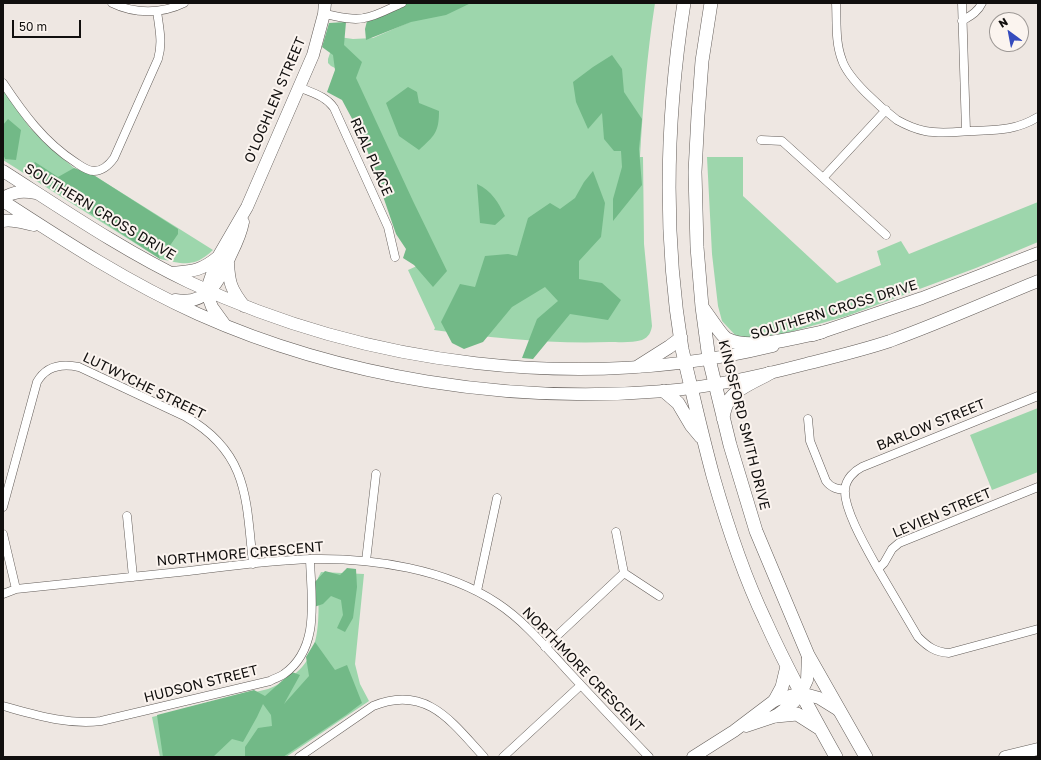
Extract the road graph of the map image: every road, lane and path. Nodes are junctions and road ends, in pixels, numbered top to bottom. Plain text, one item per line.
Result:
1 (112, 3) edge
2 (184, 3) edge
3 (402, 3) edge
4 (684, 3) edge
5 (711, 3) edge
6 (836, 3) edge
7 (962, 3) edge
8 (982, 3) edge
9 (325, 9) edge
10 (157, 11) junction
11 (962, 20) junction
12 (3, 83) edge
13 (299, 87) junction
14 (886, 110) junction
15 (1038, 117) edge
16 (966, 131) junction
17 (761, 140) dead end
18 (3, 171) edge
19 (823, 178) junction
20 (38, 193) junction
21 (3, 198) edge
22 (3, 201) edge
23 (3, 221) edge
24 (43, 227) junction
25 (886, 236) dead end
26 (1038, 253) edge
27 (395, 257) dead end
28 (223, 259) junction
29 (171, 273) junction
30 (1038, 281) edge
31 (209, 290) junction
32 (164, 298) junction
33 (244, 306) junction
34 (702, 307) junction
35 (225, 325) junction
36 (822, 332) junction
37 (681, 338) junction
38 (709, 359) junction
39 (686, 363) junction
40 (639, 366) junction
41 (770, 374) junction
42 (715, 383) junction
43 (691, 387) junction
44 (664, 391) junction
45 (1038, 396) edge
46 (723, 418) junction
47 (808, 419) dead end
48 (703, 439) junction
49 (376, 474) dead end
50 (1038, 487) edge
51 (845, 490) junction
52 (497, 498) dead end
53 (3, 507) edge
54 (127, 516) dead end
55 (616, 532) dead end
56 (3, 534) edge
57 (310, 559) junction
58 (366, 562) junction
59 (253, 564) junction
60 (878, 569) junction
61 (624, 573) junction
62 (133, 576) junction
63 (16, 589) junction
64 (477, 591) junction
65 (3, 594) edge
66 (659, 596) dead end
67 (1038, 629) edge
68 (546, 647) junction
69 (808, 655) junction
70 (787, 666) junction
71 (581, 685) junction
72 (801, 693) junction
73 (775, 700) junction
74 (3, 706) edge
75 (840, 711) junction
76 (776, 716) junction
77 (821, 729) junction
78 (734, 731) junction
79 (1038, 749) edge
80 (299, 757) edge
81 (484, 757) edge
82 (503, 757) edge
83 (648, 757) edge
84 (693, 757) edge
85 (836, 757) edge
86 (866, 757) edge
87 (1005, 757) edge

1 - 10 street
2 - 10 street
3 - 9 street
4 - 37 main road
5 - 34 main road, KINGSFORD SMITH DRIVE
6 - 14 street
7 - 11 street
8 - 11 street
9 - 13 main road, O'LOGHLEN STREET
10 - 12 street
11 - 16 street
13 - 27 street, REAL PLACE
13 - 28 main road, O'LOGHLEN STREET
14 - 16 street
14 - 19 street
15 - 16 street
17 - 19 street
18 - 20 main road, SOUTHERN CROSS DRIVE
19 - 25 street
20 - 21 main road
20 - 29 main road, SOUTHERN CROSS DRIVE
22 - 24 main road
23 - 24 main road
24 - 32 main road
26 - 36 main road, SOUTHERN CROSS DRIVE
28 - 29 main road
28 - 31 main road, O'LOGHLEN STREET
28 - 33 main road
29 - 31 main road, SOUTHERN CROSS DRIVE
30 - 41 main road
31 - 32 main road
31 - 33 main road, SOUTHERN CROSS DRIVE
31 - 35 main road
32 - 35 main road
33 - 40 main road, SOUTHERN CROSS DRIVE
34 - 36 main road
34 - 38 main road, KINGSFORD SMITH DRIVE
35 - 44 main road
36 - 38 main road, SOUTHERN CROSS DRIVE
37 - 39 main road
37 - 40 main road
38 - 39 main road, SOUTHERN CROSS DRIVE
38 - 42 main road, KINGSFORD SMITH DRIVE
39 - 40 main road, SOUTHERN CROSS DRIVE
39 - 43 main road
41 - 42 main road
41 - 46 main road
42 - 43 main road
42 - 46 main road, KINGSFORD SMITH DRIVE
43 - 44 main road
43 - 48 main road
44 - 48 main road
45 - 51 street, BARLOW STREET
46 - 69 main road, KINGSFORD SMITH DRIVE
47 - 51 street
48 - 70 main road
49 - 58 street
50 - 60 street, LEVIEN STREET
51 - 60 street
52 - 64 street
53 - 59 street, LUTWYCHE STREET
54 - 62 street
55 - 61 street
56 - 63 street
57 - 58 street, NORTHMORE CRESCENT
57 - 59 street, NORTHMORE CRESCENT
57 - 74 street, HUDSON STREET
58 - 64 street, NORTHMORE CRESCENT
59 - 62 street, NORTHMORE CRESCENT
60 - 67 street
61 - 66 street
61 - 68 street
62 - 63 street, NORTHMORE CRESCENT
63 - 65 street, NORTHMORE CRESCENT
64 - 68 street, NORTHMORE CRESCENT
68 - 71 street, NORTHMORE CRESCENT
69 - 72 main road
69 - 75 main road, KINGSFORD SMITH DRIVE
70 - 72 main road
70 - 73 main road
71 - 82 street
71 - 83 street, NORTHMORE CRESCENT
72 - 73 main road
72 - 75 main road
72 - 76 main road
72 - 77 main road
73 - 78 main road
75 - 86 main road, KINGSFORD SMITH DRIVE
76 - 77 main road
76 - 78 main road
77 - 85 main road
78 - 84 main road
79 - 87 main road
80 - 81 street

